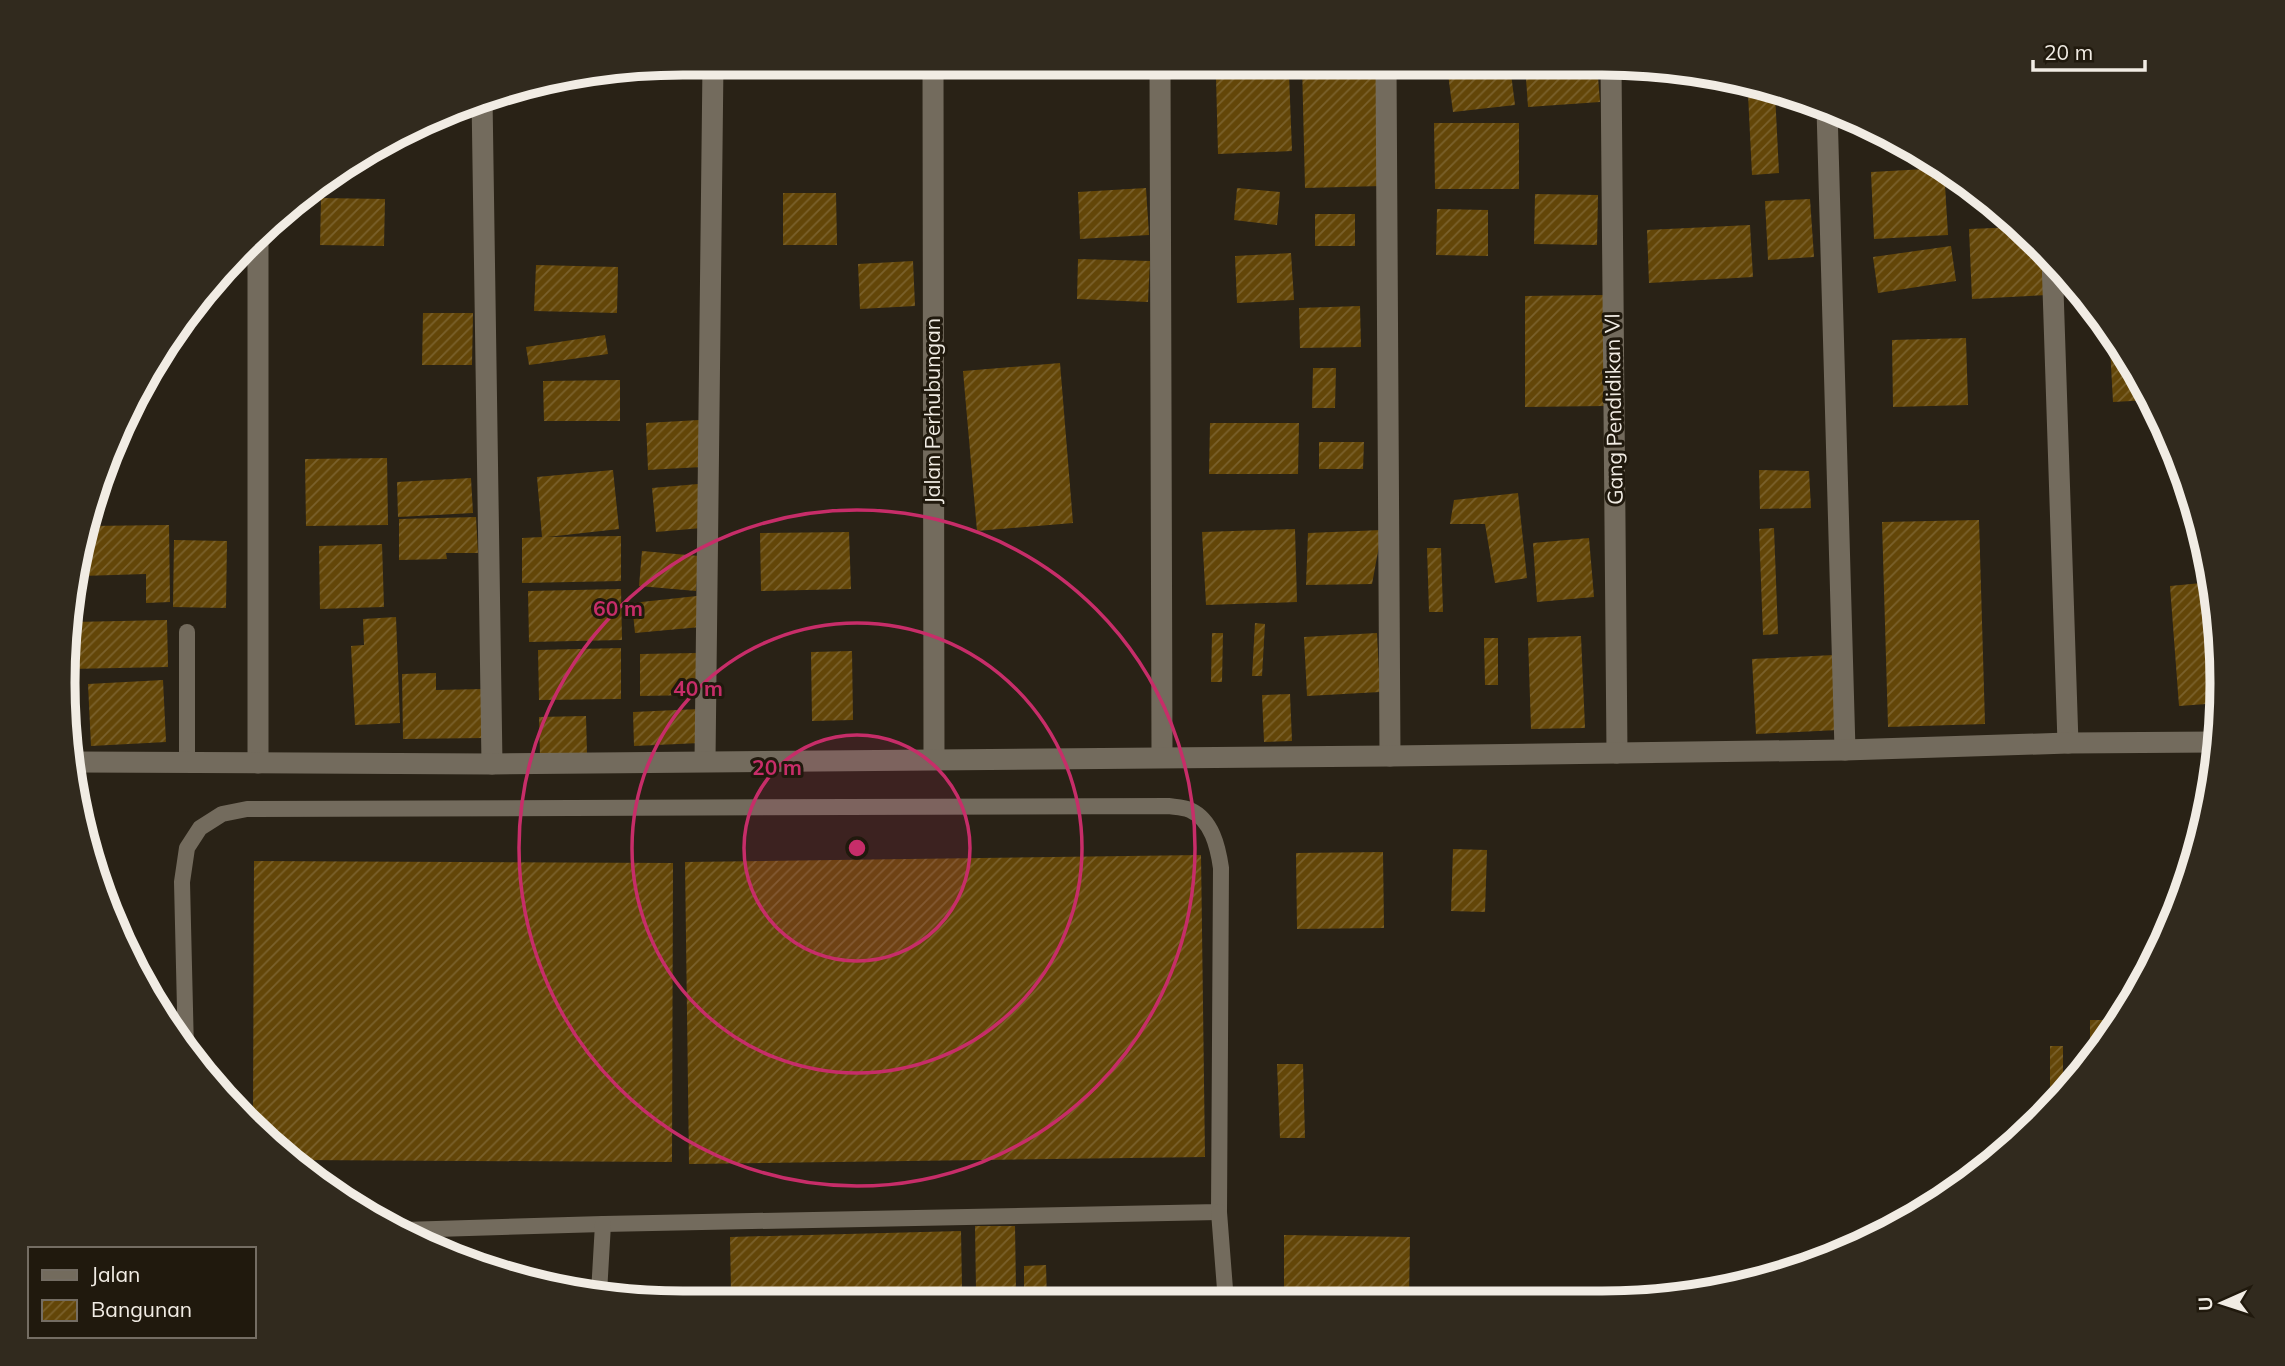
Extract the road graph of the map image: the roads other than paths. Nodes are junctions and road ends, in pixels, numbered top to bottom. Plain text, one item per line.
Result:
1 (713, 75) edge
2 (933, 75) edge
3 (1160, 75) edge
4 (1386, 75) edge
5 (1611, 75) edge
6 (482, 110) edge
7 (1827, 119) edge
8 (258, 248) edge
9 (2053, 275) edge
10 (187, 632) dead end
11 (2207, 742) edge
12 (2068, 743) junction
13 (1845, 750) junction
14 (1617, 753) junction
15 (1390, 755) junction
16 (1162, 756) junction
17 (934, 758) junction
18 (705, 761) junction
19 (80, 762) edge
20 (187, 763) junction
21 (258, 764) junction
22 (492, 764) junction
23 (186, 1031) edge
24 (1219, 1212) junction
25 (603, 1224) junction
26 (418, 1230) edge
27 (599, 1285) edge
28 (1225, 1291) edge

1 - 18 street
2 - 17 street, Jalan Perhubungan
3 - 16 street
4 - 15 street
5 - 14 street, Gang Pendidikan VI
6 - 22 street
7 - 13 street
8 - 21 street
9 - 12 street
10 - 20 lane
11 - 12 street
12 - 13 street
13 - 14 street
14 - 15 street
15 - 16 street
16 - 17 street
17 - 18 street
18 - 22 street
19 - 20 street
20 - 21 street
21 - 22 street
23 - 24 lane
24 - 25 lane
24 - 28 lane
25 - 26 lane
25 - 27 lane

